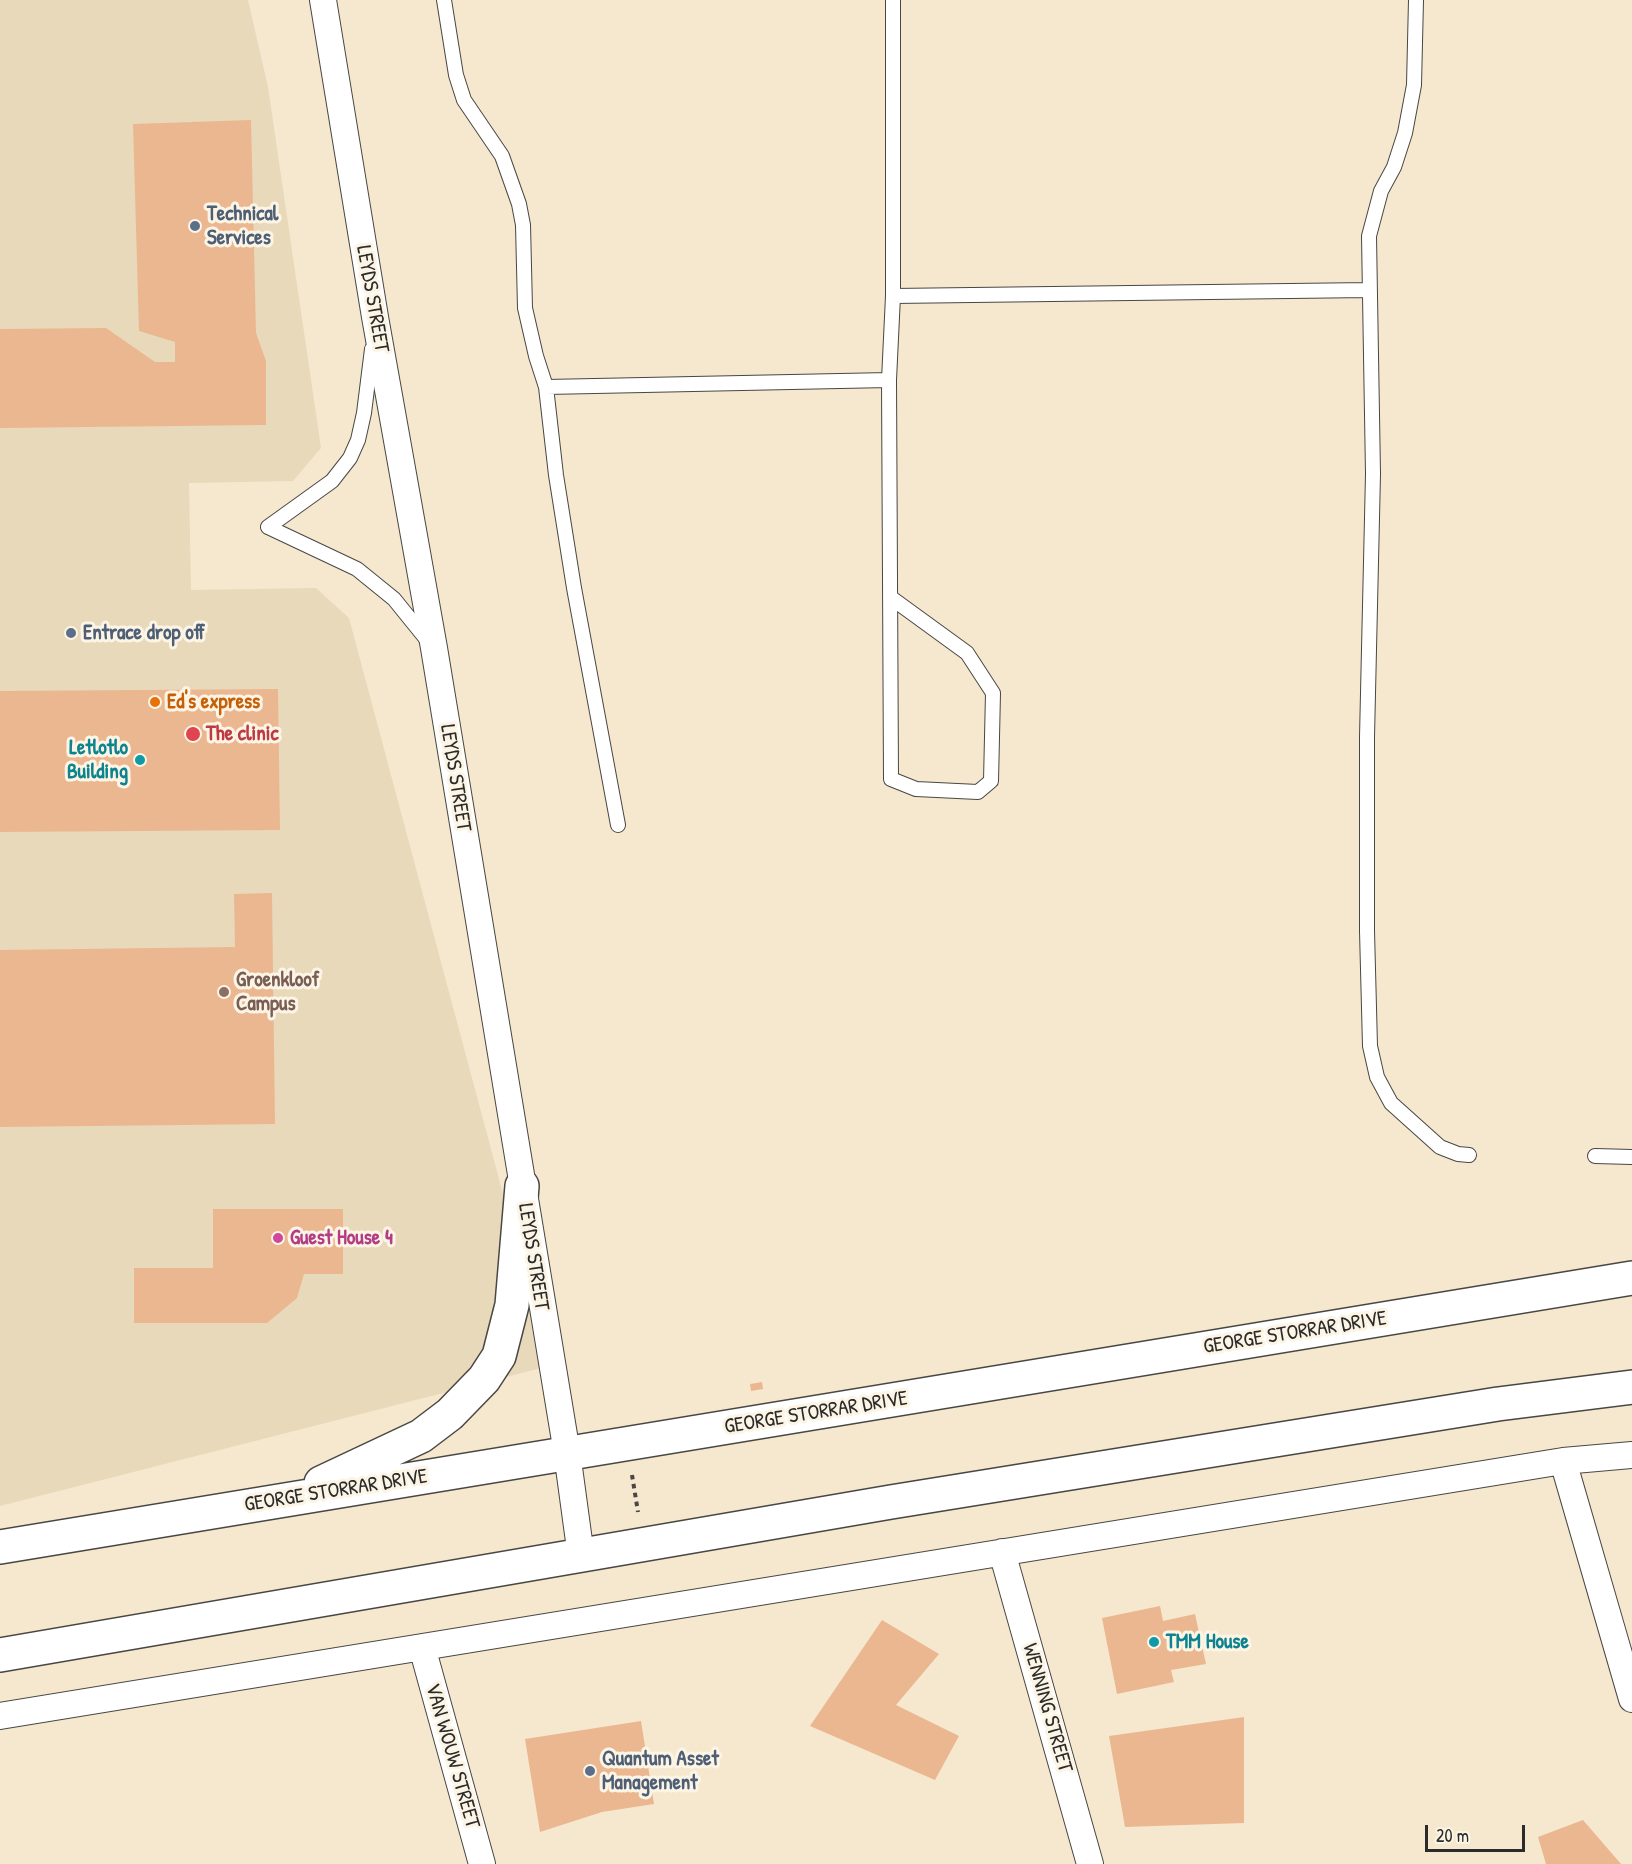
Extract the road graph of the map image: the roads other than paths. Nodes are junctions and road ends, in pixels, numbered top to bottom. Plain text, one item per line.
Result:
1 (323, 0) edge
2 (444, 0) edge
3 (893, 0) edge
4 (1416, 0) edge
5 (1369, 290) junction
6 (893, 296) junction
7 (375, 317) junction
8 (889, 380) junction
9 (546, 387) junction
10 (890, 597) junction
11 (434, 648) junction
12 (618, 825) dead end
13 (1469, 1155) dead end
14 (1595, 1156) dead end
15 (1632, 1157) edge
16 (522, 1186) junction
17 (1632, 1278) edge
18 (1632, 1387) edge
19 (567, 1453) junction
20 (1632, 1455) edge
21 (1563, 1461) junction
22 (287, 1499) junction
23 (0, 1547) edge
24 (1002, 1552) junction
25 (581, 1556) junction
26 (423, 1647) junction
27 (0, 1655) edge
28 (1632, 1699) edge
29 (0, 1716) edge
30 (482, 1864) edge
31 (1090, 1864) edge

1 - 7 street, LEYDS STREET
2 - 9 lane
3 - 6 lane
4 - 5 lane
5 - 6 lane
5 - 13 lane
6 - 8 lane
7 - 11 street, LEYDS STREET
7 - 11 lane
8 - 9 lane
8 - 10 lane
9 - 12 lane
10 - 10 lane
11 - 16 street, LEYDS STREET
14 - 15 lane
16 - 19 street, LEYDS STREET
16 - 22 main road
17 - 19 main road, GEORGE STORRAR DRIVE
18 - 25 main road
19 - 22 main road, GEORGE STORRAR DRIVE
19 - 25 street, LEYDS STREET
20 - 21 street
21 - 24 street
21 - 28 street
22 - 23 main road, GEORGE STORRAR DRIVE
24 - 26 street
24 - 31 street, WENNING STREET
25 - 27 main road
26 - 29 street
26 - 30 street, VAN WOUW STREET

